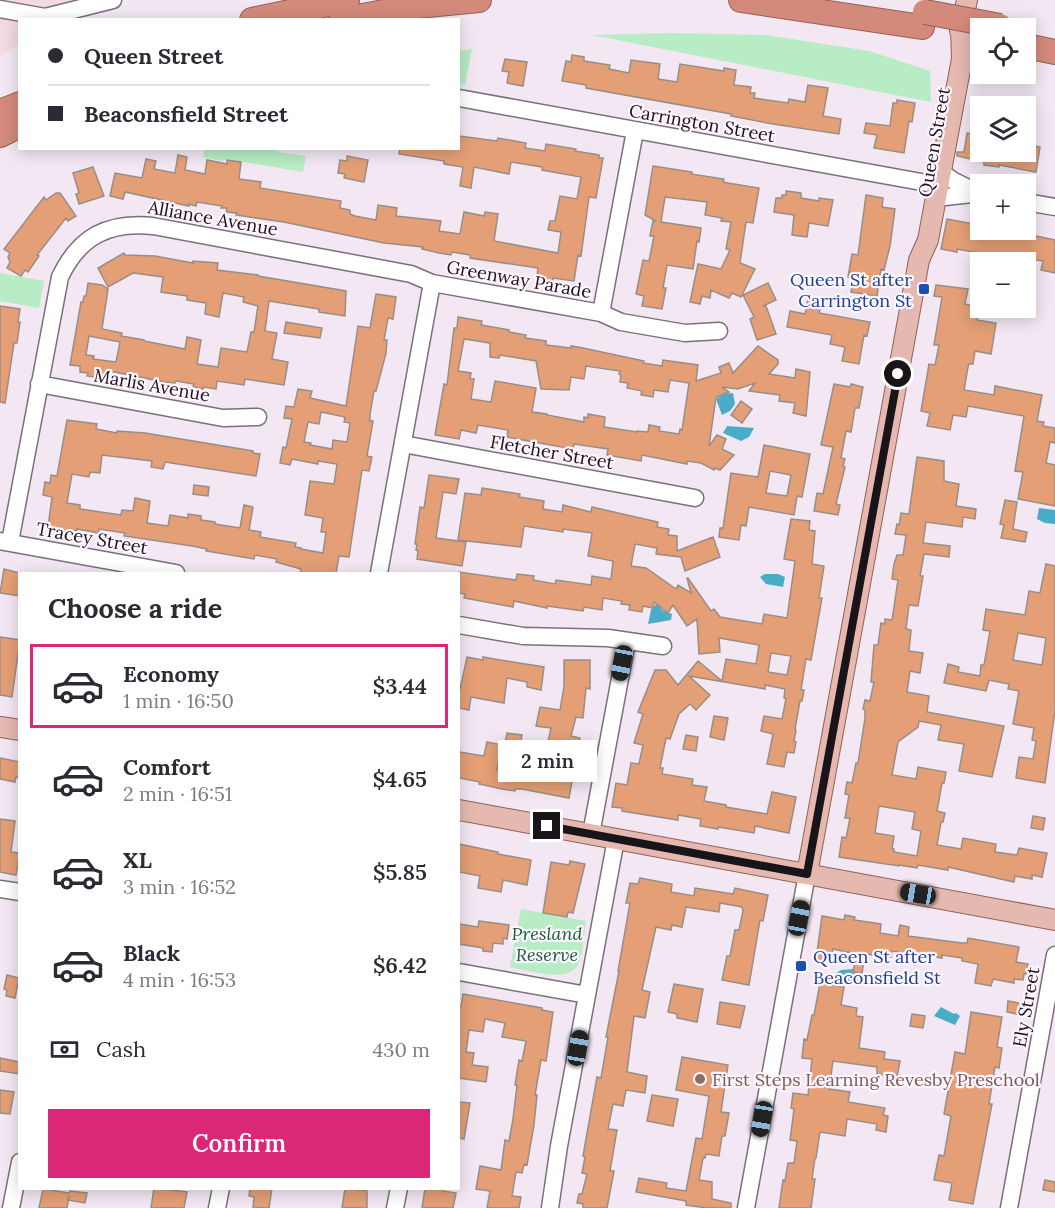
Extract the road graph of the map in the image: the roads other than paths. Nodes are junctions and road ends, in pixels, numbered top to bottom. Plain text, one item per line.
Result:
1 (113, 0) edge
2 (346, 0) edge
3 (479, 0) edge
4 (741, 0) edge
5 (860, 0) edge
6 (967, 0) edge
7 (0, 9) edge
8 (261, 18) edge
9 (352, 18) edge
10 (980, 18) edge
11 (924, 20) junction
12 (970, 27) edge
13 (1036, 33) edge
14 (1055, 36) edge
15 (1036, 48) edge
16 (970, 50) edge
17 (1055, 51) edge
18 (460, 98) edge
19 (18, 105) edge
20 (0, 112) edge
21 (18, 126) edge
22 (635, 131) junction
23 (0, 135) edge
24 (936, 184) junction
25 (970, 188) edge
26 (970, 191) edge
27 (1036, 204) edge
28 (1055, 207) edge
29 (432, 283) junction
30 (601, 313) junction
31 (719, 331) dead end
32 (39, 384) junction
33 (258, 417) dead end
34 (403, 444) junction
35 (695, 498) dead end
36 (5, 542) edge
37 (170, 572) edge
38 (379, 572) edge
39 (460, 625) edge
40 (627, 641) junction
41 (663, 646) dead end
42 (0, 727) edge
43 (18, 730) edge
44 (460, 810) edge
45 (591, 834) junction
46 (616, 839) junction
47 (807, 874) junction
48 (0, 889) edge
49 (18, 892) edge
50 (1055, 920) edge
51 (1055, 956) edge
52 (460, 972) edge
53 (587, 995) junction
54 (18, 1172) edge
55 (221, 1190) edge
56 (399, 1190) edge
57 (11, 1208) edge
58 (217, 1208) edge
59 (395, 1208) edge
60 (550, 1208) edge
61 (746, 1208) edge
62 (1009, 1208) edge

1 - 7 street
2 - 8 highway
3 - 9 highway
4 - 11 highway
5 - 11 highway
6 - 10 main road, Queen Street
11 - 12 highway, bridge
13 - 14 highway
15 - 17 highway
16 - 24 main road, Queen Street
18 - 22 street, Carrington Street
19 - 20 highway
21 - 23 highway
22 - 24 street, Carrington Street
22 - 30 street, Greenway Parade
24 - 25 street, Carrington Street
24 - 26 street, Carrington Street
24 - 47 main road, Queen Street
27 - 28 street
29 - 30 street, Greenway Parade
29 - 32 street, Alliance Avenue
29 - 34 street, Greenway Parade
30 - 31 street
32 - 33 street, Marlis Avenue
32 - 36 street, Alliance Avenue
34 - 35 street, Fletcher Street
34 - 38 street, Greenway Parade
36 - 37 street, Tracey Street
39 - 40 street
40 - 41 street
40 - 45 street
42 - 43 main road
44 - 45 main road
45 - 46 main road
46 - 47 main road
46 - 53 street
47 - 50 main road
47 - 61 street, Queen Street
48 - 49 street
51 - 62 street, Ely Street
52 - 53 street
53 - 60 street
54 - 57 street
55 - 58 street
56 - 59 street

